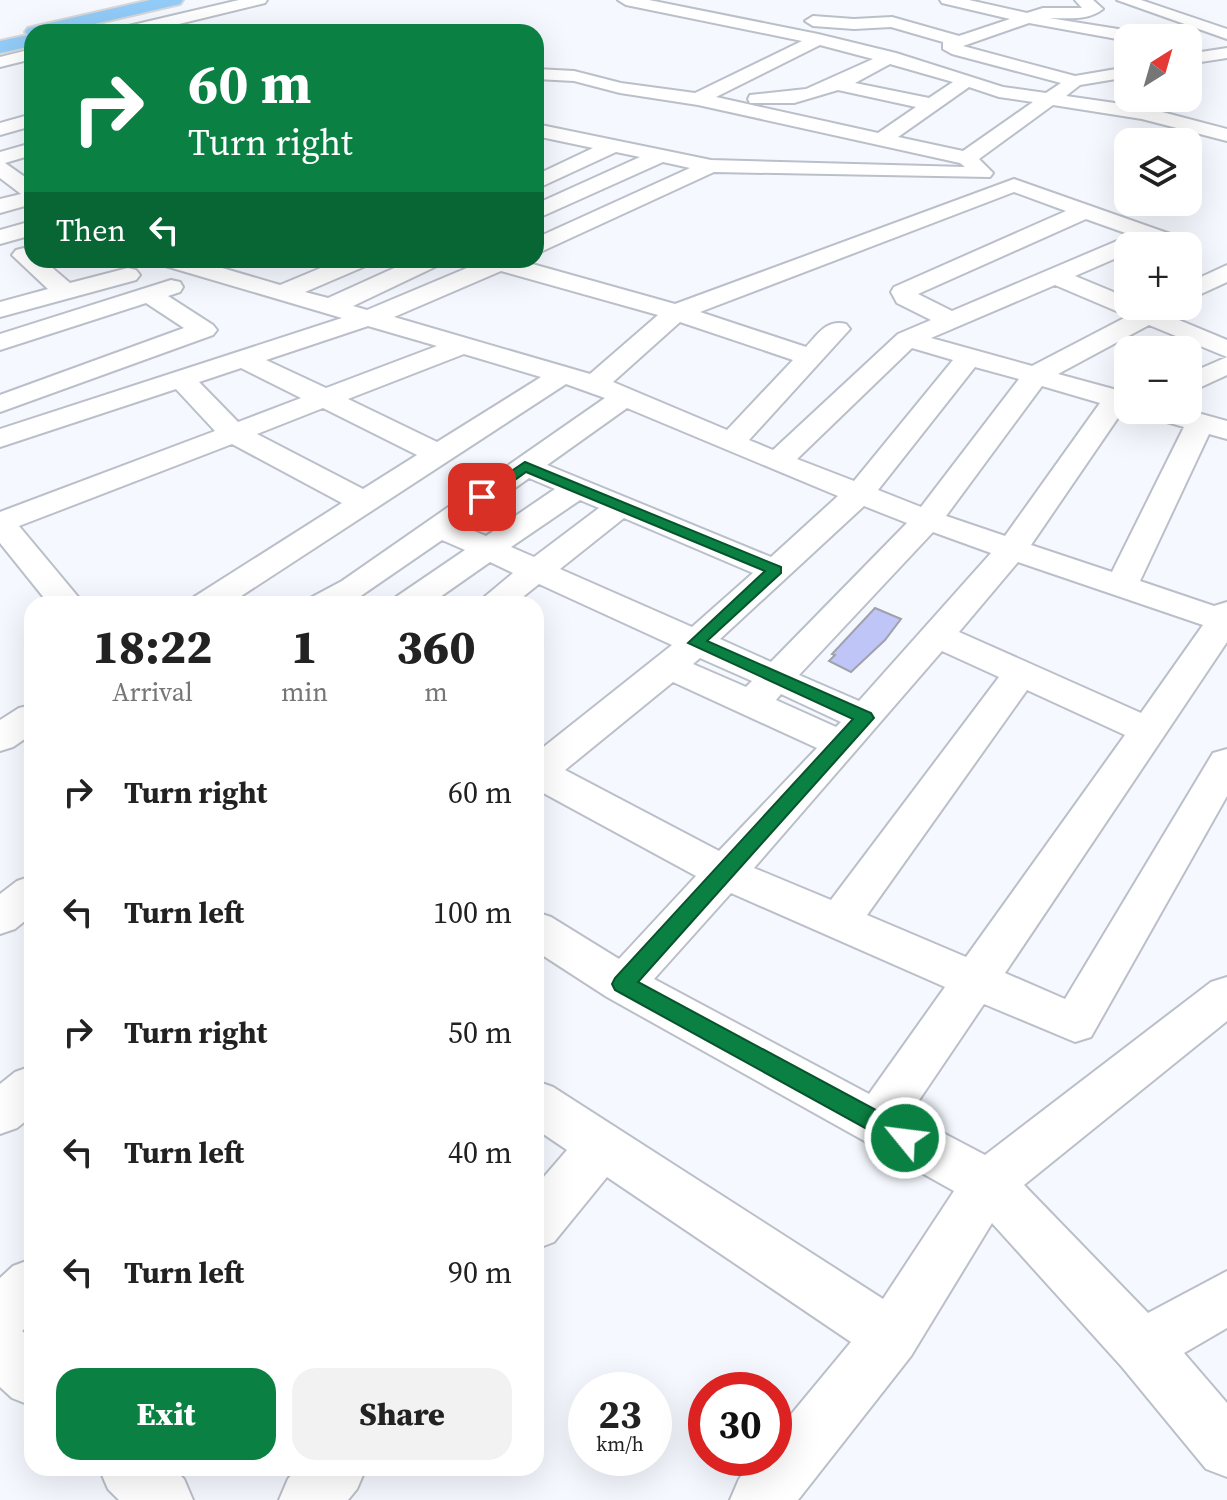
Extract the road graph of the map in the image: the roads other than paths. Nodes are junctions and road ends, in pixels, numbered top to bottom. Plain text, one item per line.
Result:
1 (174, 0) edge
2 (201, 0) edge
3 (259, 0) edge
4 (626, 0) edge
5 (948, 0) edge
6 (1058, 0) edge
7 (1083, 0) edge
8 (1125, 0) edge
9 (1184, 0) edge
10 (991, 10) junction
11 (1158, 13) junction
12 (714, 18) junction
13 (1027, 18) junction
14 (1183, 21) junction
15 (68, 24) edge
16 (99, 24) edge
17 (165, 24) edge
18 (1176, 24) edge
19 (988, 31) junction
20 (1226, 33) edge
21 (24, 34) edge
22 (1114, 34) edge
23 (818, 39) junction
24 (0, 40) edge
25 (958, 41) junction
26 (1029, 41) dead end
27 (24, 42) edge
28 (0, 47) edge
29 (1227, 53) edge
30 (890, 57) junction
31 (1202, 57) edge
32 (24, 59) edge
33 (0, 62) edge
34 (1114, 62) edge
35 (544, 74) edge
36 (967, 80) junction
37 (1075, 81) junction
38 (839, 85) junction
39 (704, 95) junction
40 (1048, 99) junction
41 (931, 104) junction
42 (781, 117) junction
43 (24, 122) edge
44 (0, 129) edge
45 (758, 134) dead end
46 (859, 134) junction
47 (1227, 134) edge
48 (544, 139) edge
49 (882, 139) junction
50 (613, 146) junction
51 (734, 150) dead end
52 (658, 157) junction
53 (967, 158) junction
54 (711, 166) junction
55 (814, 170) junction
56 (983, 173) junction
57 (544, 179) edge
58 (1014, 185) junction
59 (24, 200) edge
60 (0, 206) edge
61 (544, 208) edge
62 (1083, 212) junction
63 (24, 230) edge
64 (1142, 232) edge
65 (0, 237) edge
66 (544, 240) edge
67 (1114, 251) edge
68 (24, 255) edge
69 (0, 261) edge
70 (42, 268) edge
71 (181, 268) edge
72 (191, 268) edge
73 (205, 268) edge
74 (326, 268) edge
75 (414, 268) edge
76 (487, 268) edge
77 (527, 268) edge
78 (1055, 276) junction
79 (280, 279) junction
80 (65, 292) junction
81 (149, 294) junction
82 (1114, 296) edge
83 (330, 307) junction
84 (0, 310) edge
85 (676, 312) junction
86 (364, 317) junction
87 (951, 320) junction
88 (1139, 320) edge
89 (1173, 320) edge
90 (837, 329) dead end
91 (907, 339) junction
92 (0, 342) edge
93 (461, 346) junction
94 (1227, 349) edge
95 (809, 357) junction
96 (969, 357) junction
97 (242, 358) junction
98 (1227, 365) edge
99 (563, 374) junction
100 (1036, 375) junction
101 (180, 378) junction
102 (1202, 378) edge
103 (595, 384) junction
104 (624, 397) junction
105 (1114, 397) edge
106 (322, 399) junction
107 (0, 404) edge
108 (1114, 412) edge
109 (1214, 426) edge
110 (233, 433) junction
111 (0, 438) edge
112 (732, 441) junction
113 (438, 454) junction
114 (777, 462) junction
115 (525, 466) junction
116 (577, 488) junction
117 (860, 493) junction
118 (364, 502) junction
119 (621, 506) junction
120 (927, 520) junction
121 (0, 523) edge
122 (439, 527) junction
123 (488, 549) junction
124 (1012, 549) junction
125 (775, 570) junction
126 (536, 571) junction
127 (1121, 586) junction
128 (60, 596) edge
129 (218, 596) edge
130 (339, 596) edge
131 (420, 596) edge
132 (503, 596) edge
133 (1226, 619) edge
134 (937, 635) junction
135 (696, 643) junction
136 (669, 667) junction
137 (1020, 673) junction
138 (776, 678) junction
139 (751, 704) junction
140 (24, 722) edge
141 (1147, 730) junction
142 (854, 731) junction
143 (0, 738) edge
144 (1227, 762) edge
145 (544, 766) edge
146 (544, 776) edge
147 (725, 873) junction
148 (24, 898) edge
149 (0, 917) edge
150 (839, 922) junction
151 (544, 934) edge
152 (977, 981) junction
153 (623, 984) junction
154 (1227, 995) edge
155 (24, 1094) edge
156 (544, 1107) edge
157 (0, 1113) edge
158 (877, 1122) junction
159 (602, 1146) junction
160 (988, 1183) junction
161 (544, 1215) edge
162 (24, 1292) edge
163 (1227, 1298) edge
164 (0, 1315) edge
165 (891, 1336) junction
166 (1142, 1347) junction
167 (0, 1349) edge
168 (24, 1371) edge
169 (1227, 1448) edge
170 (138, 1476) edge
171 (329, 1476) edge
172 (163, 1500) edge
173 (309, 1500) edge
174 (760, 1500) edge

1 - 15 highway
2 - 16 highway
3 - 17 street
4 - 12 street
5 - 10 street
6 - 10 street
7 - 13 street
8 - 11 street
9 - 11 street
10 - 13 street
11 - 14 street
12 - 23 street
12 - 25 street
13 - 19 street
13 - 22 street
14 - 18 street
14 - 20 street
19 - 25 street
19 - 26 street
21 - 24 highway
23 - 30 street
23 - 39 street
25 - 37 street
27 - 28 highway
29 - 31 street
30 - 36 street
30 - 38 street
32 - 33 street
34 - 37 street
35 - 39 street
36 - 40 street
36 - 41 street
37 - 40 street
38 - 39 street
38 - 41 street
39 - 42 street
40 - 47 street
40 - 53 street
41 - 49 street
42 - 45 street
42 - 46 street
43 - 44 street
46 - 49 street
46 - 55 street
48 - 50 street
49 - 53 street
50 - 52 street
50 - 57 street
51 - 54 street
52 - 54 street
52 - 61 street
53 - 56 street
54 - 55 street
54 - 66 street
55 - 56 street
56 - 58 street
58 - 62 street
58 - 85 street
59 - 60 street
62 - 64 street
62 - 87 street
63 - 65 street
67 - 78 street
68 - 69 street
70 - 80 street
71 - 80 street
72 - 81 street
73 - 79 street
74 - 79 street
75 - 83 street
76 - 86 street
77 - 85 street
78 - 82 street
78 - 87 street
79 - 83 street
80 - 84 street
81 - 92 street
81 - 107 street
83 - 86 street
85 - 95 street
85 - 103 street
86 - 93 street
86 - 97 street
87 - 91 street
88 - 100 street
89 - 94 street
90 - 95 street
91 - 96 street
91 - 114 street
93 - 99 street
93 - 106 street
95 - 112 street
96 - 100 street
96 - 117 street
97 - 101 street
97 - 106 street
98 - 102 street
99 - 103 street
99 - 113 street
100 - 105 street
100 - 120 street
101 - 110 street
101 - 111 street
103 - 104 street
104 - 112 street
104 - 115 street
106 - 110 street
106 - 113 street
108 - 124 street
109 - 127 street
110 - 118 street
110 - 121 street
112 - 114 street
113 - 118 street
114 - 117 street
115 - 116 street
115 - 122 street
116 - 119 street
116 - 123 street
117 - 120 street
117 - 125 street
118 - 129 street
119 - 125 street
119 - 126 street
120 - 124 street
120 - 138 street
121 - 128 street
122 - 123 street
122 - 130 street
123 - 126 street
123 - 131 street
124 - 127 street
124 - 134 street
125 - 135 street
126 - 132 street
126 - 135 street
127 - 133 street
133 - 141 street
134 - 137 street
134 - 142 street
135 - 136 street
135 - 138 street
136 - 139 street
136 - 145 street
137 - 141 street
137 - 150 street
138 - 139 street
138 - 142 street
139 - 142 street
140 - 143 street
141 - 152 street
142 - 147 street
144 - 152 street
146 - 147 street
147 - 150 street
147 - 153 street
148 - 149 street
150 - 152 street
151 - 153 street
152 - 158 street
153 - 158 street
154 - 160 street
155 - 157 street
156 - 159 street
158 - 160 street
159 - 161 street
159 - 165 street
160 - 165 street
160 - 166 street
162 - 164 street
163 - 166 street
165 - 174 street
166 - 169 street
167 - 168 street
170 - 172 street
171 - 173 street

